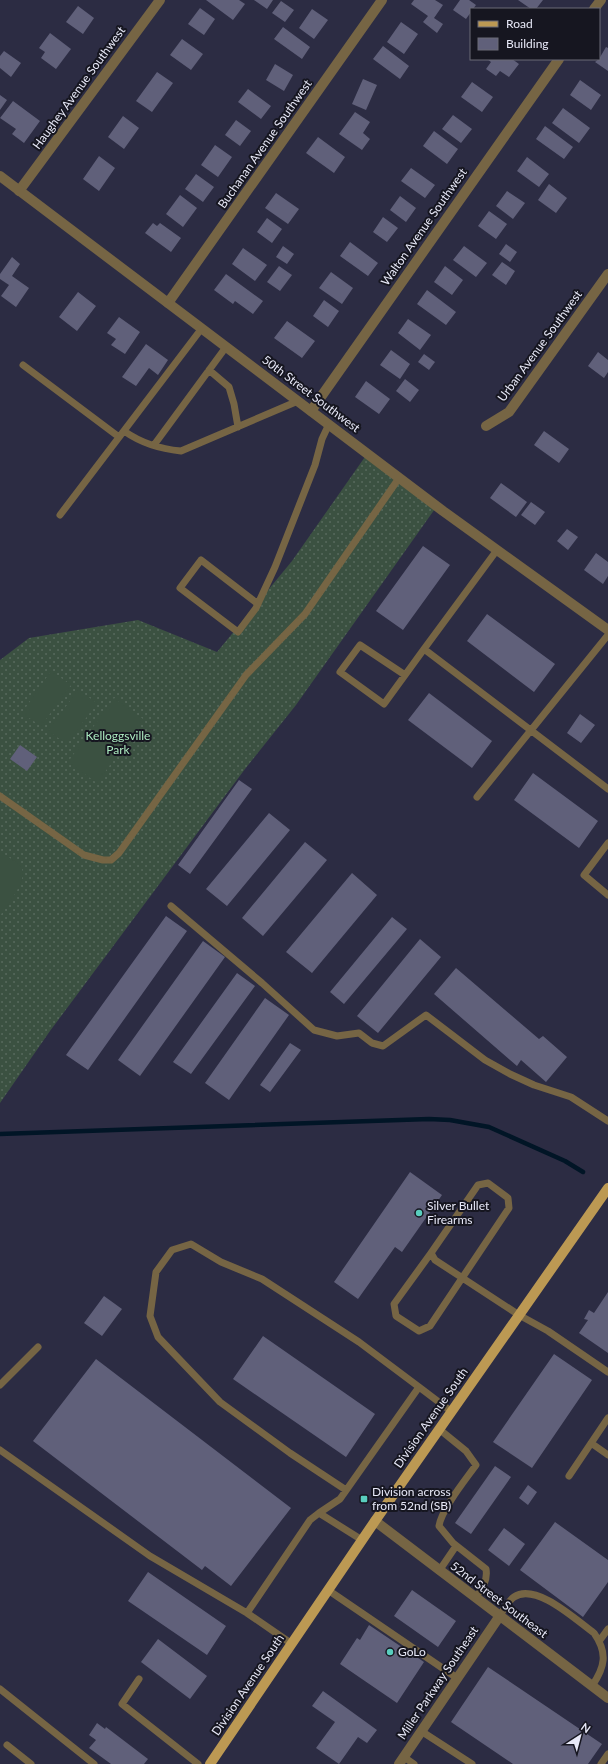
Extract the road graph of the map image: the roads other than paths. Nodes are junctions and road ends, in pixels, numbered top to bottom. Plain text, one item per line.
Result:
1 (160, 0) edge
2 (382, 0) edge
3 (601, 0) edge
4 (595, 8) edge
5 (558, 60) edge
6 (0, 176) edge
7 (19, 191) junction
8 (608, 274) edge
9 (168, 303) junction
10 (202, 328) junction
11 (226, 347) junction
12 (23, 365) dead end
13 (209, 370) junction
14 (298, 401) junction
15 (311, 410) junction
16 (329, 424) junction
17 (486, 426) dead end
18 (238, 427) junction
19 (121, 434) junction
20 (154, 446) junction
21 (399, 478) junction
22 (60, 515) dead end
23 (497, 550) junction
24 (258, 604) junction
25 (608, 630) edge
26 (608, 635) edge
27 (424, 649) junction
28 (404, 675) junction
29 (530, 730) junction
30 (608, 789) edge
31 (0, 796) edge
32 (477, 798) dead end
33 (608, 843) edge
34 (608, 895) edge
35 (172, 906) dead end
36 (608, 1121) edge
37 (608, 1188) edge
38 (431, 1253) junction
39 (463, 1278) junction
40 (519, 1315) junction
41 (38, 1347) dead end
42 (608, 1372) edge
43 (0, 1385) edge
44 (419, 1387) junction
45 (452, 1412) junction
46 (608, 1418) edge
47 (439, 1430) junction
48 (591, 1443) junction
49 (0, 1450) edge
50 (608, 1455) edge
51 (569, 1476) dead end
52 (346, 1490) junction
53 (319, 1513) junction
54 (375, 1521) junction
55 (362, 1540) junction
56 (456, 1546) junction
57 (439, 1571) junction
58 (328, 1590) junction
59 (475, 1598) junction
60 (247, 1613) junction
61 (499, 1617) junction
62 (608, 1629) edge
63 (600, 1640) junction
64 (292, 1644) junction
65 (457, 1678) junction
66 (139, 1679) dead end
67 (592, 1686) junction
68 (0, 1689) edge
69 (608, 1698) edge
70 (421, 1731) junction
71 (7, 1745) dead end
72 (608, 1754) edge
73 (402, 1760) edge
74 (31, 1764) edge
75 (94, 1764) edge
76 (198, 1764) edge
77 (210, 1764) edge
78 (414, 1764) edge
79 (472, 1764) edge
80 (601, 1764) edge

1 - 7 street, Haughey Avenue Southwest
2 - 9 street, Buchanan Avenue Southwest
3 - 4 street
5 - 15 street, Walton Avenue Southwest
6 - 7 street, 50th Street Southwest
7 - 9 street, 50th Street Southwest
8 - 17 street, Urban Avenue Southwest
9 - 10 street, 50th Street Southwest
10 - 11 street, 50th Street Southwest
10 - 19 lane
11 - 13 lane
11 - 14 street, 50th Street Southwest
12 - 19 lane
13 - 18 lane
13 - 20 lane
14 - 15 street, 50th Street Southwest
14 - 18 lane
15 - 16 street, 50th Street Southwest
16 - 21 street, 50th Street Southwest
16 - 24 lane
18 - 20 lane
19 - 20 lane
19 - 22 lane
21 - 23 street, 50th Street Southwest
21 - 31 lane
23 - 25 street, 50th Street Southwest
23 - 27 lane
24 - 24 lane
26 - 29 lane
27 - 28 lane
27 - 29 lane
28 - 28 lane
29 - 30 lane
29 - 32 lane
33 - 34 lane
35 - 36 lane
37 - 40 main road, Division Avenue South
38 - 39 lane
38 - 39 lane
38 - 39 lane
39 - 40 lane
40 - 42 lane
40 - 45 main road, Division Avenue South
41 - 43 lane
44 - 45 lane
44 - 52 lane
44 - 52 lane
45 - 47 main road, Division Avenue South
46 - 48 lane
47 - 54 main road, Division Avenue South
47 - 56 lane
48 - 50 lane
48 - 51 lane
49 - 60 lane
52 - 53 lane
53 - 55 lane
53 - 60 lane
54 - 55 main road, Division Avenue South
54 - 57 street, 52nd Street Southeast
55 - 58 main road, Division Avenue South
56 - 57 lane
56 - 59 lane
57 - 59 street, 52nd Street Southeast
58 - 64 main road, Division Avenue South
58 - 65 lane
59 - 61 street, 52nd Street Southeast
60 - 64 lane
61 - 63 lane
61 - 65 street, Miller Parkway Southeast
61 - 67 street, 52nd Street Southeast
62 - 63 lane
63 - 67 lane
64 - 77 main road, Division Avenue South
65 - 70 street, Miller Parkway Southeast
66 - 76 lane
67 - 69 street, 52nd Street Southeast
68 - 75 lane
70 - 73 street, Miller Parkway Southeast
70 - 79 lane
71 - 74 lane
72 - 80 lane
73 - 78 lane

